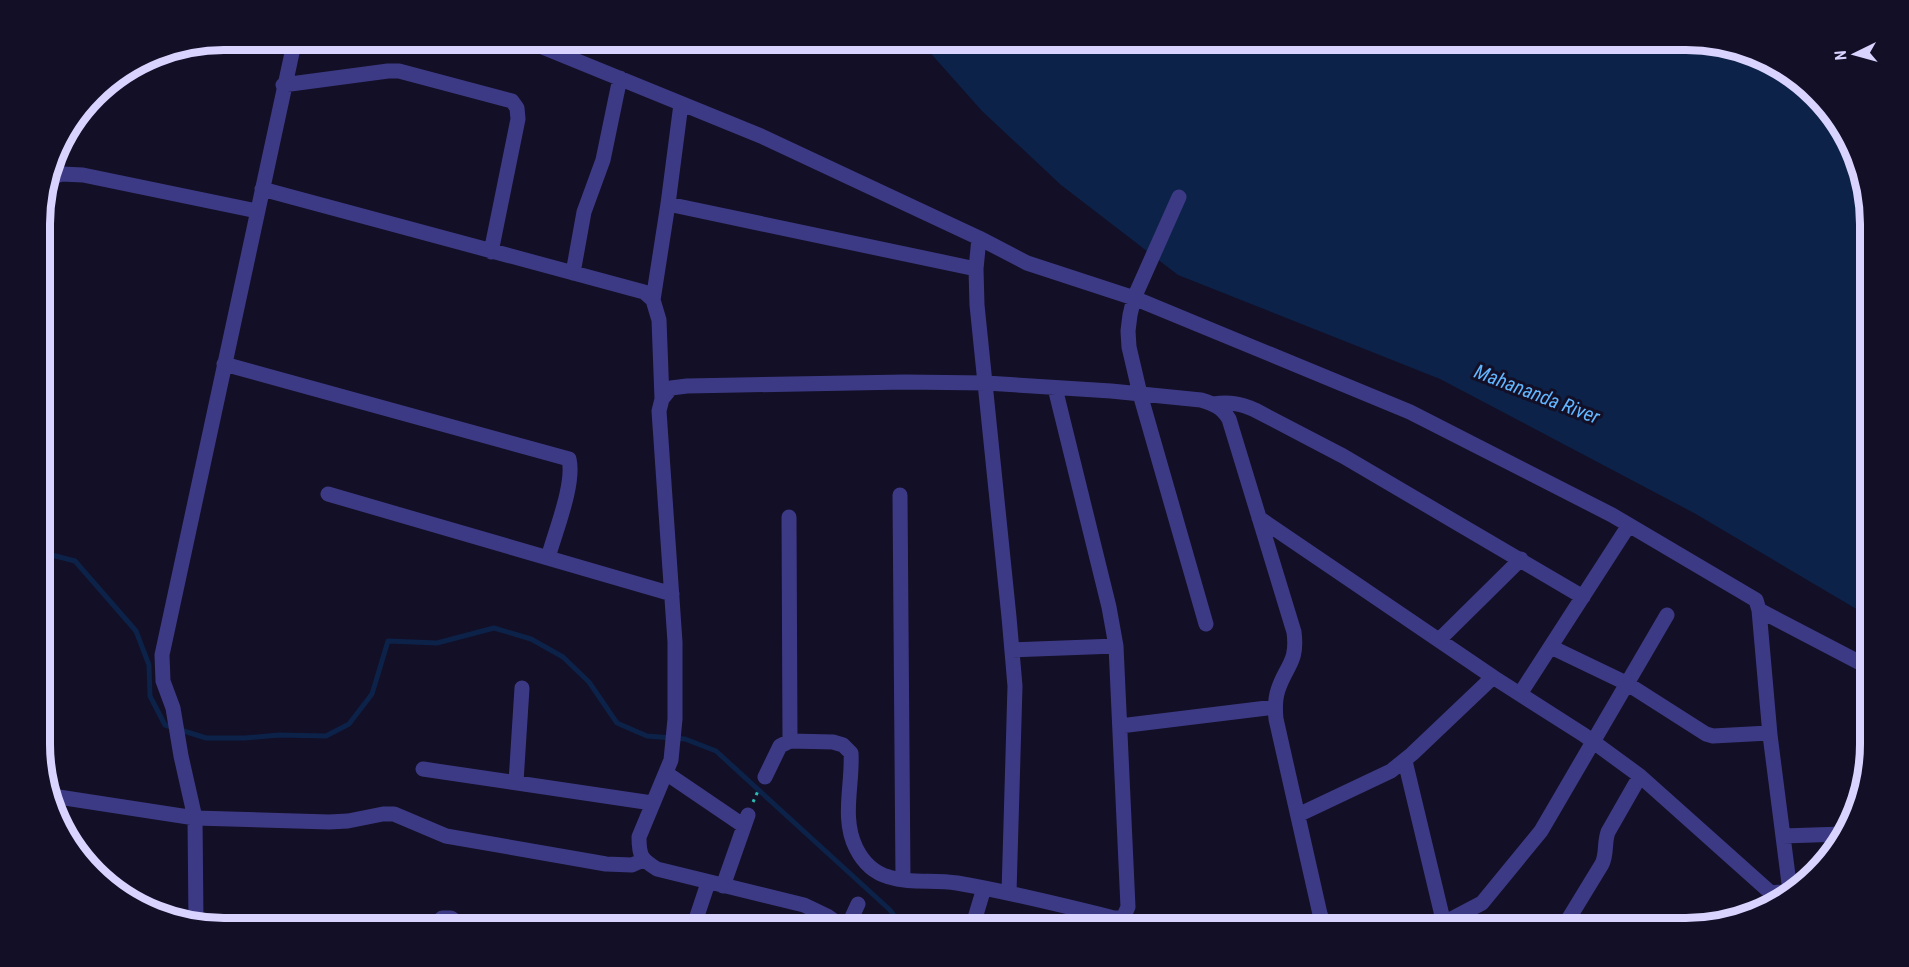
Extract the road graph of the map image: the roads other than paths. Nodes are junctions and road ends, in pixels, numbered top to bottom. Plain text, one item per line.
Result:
1 (292, 50) edge
2 (550, 50) edge
3 (620, 78) junction
4 (284, 85) junction
5 (681, 104) junction
6 (57, 176) edge
7 (262, 189) junction
8 (1179, 197) dead end
9 (668, 204) junction
10 (257, 211) junction
11 (979, 238) junction
12 (491, 252) junction
13 (976, 269) junction
14 (573, 273) junction
15 (1134, 298) junction
16 (653, 300) junction
17 (224, 364) junction
18 (986, 383) junction
19 (1056, 388) junction
20 (1140, 394) junction
21 (662, 399) junction
22 (1213, 404) junction
23 (328, 494) dead end
24 (900, 495) dead end
25 (789, 517) dead end
26 (1259, 518) junction
27 (1629, 525) junction
28 (548, 558) junction
29 (1521, 559) junction
30 (672, 594) junction
31 (1583, 597) junction
32 (1760, 610) junction
33 (1667, 615) dead end
34 (1206, 624) dead end
35 (1439, 640) junction
36 (1116, 646) junction
37 (1551, 648) junction
38 (1012, 650) junction
39 (1860, 663) edge
40 (1493, 677) junction
41 (1626, 682) junction
42 (522, 688) dead end
43 (1520, 694) junction
44 (1275, 707) junction
45 (1120, 726) junction
46 (1769, 733) junction
47 (790, 741) junction
48 (1592, 742) junction
49 (1405, 761) junction
50 (668, 766) junction
51 (423, 768) dead end
52 (1640, 776) junction
53 (765, 777) road end
54 (516, 782) junction
55 (58, 797) edge
56 (652, 803) junction
57 (1298, 815) junction
58 (195, 818) junction
59 (1834, 834) edge
60 (1783, 836) junction
61 (643, 860) junction
62 (903, 880) junction
63 (1789, 882) edge
64 (715, 884) junction
65 (984, 888) junction
66 (1008, 893) junction
67 (1773, 894) edge
68 (858, 904) dead end
69 (196, 915) edge
70 (975, 917) edge
71 (1111, 917) edge
72 (1125, 917) edge
73 (1321, 917) edge
74 (1442, 917) edge
75 (1459, 917) edge
76 (1570, 917) edge
77 (698, 918) edge
78 (829, 918) edge
79 (851, 918) edge

1 - 4 street
2 - 3 street
3 - 5 street
3 - 14 street
4 - 7 street
4 - 12 street
5 - 9 street
5 - 11 street
6 - 10 street
7 - 10 street
7 - 12 street
8 - 15 street
9 - 13 street
9 - 16 street
10 - 17 street
11 - 13 street
11 - 15 street
12 - 14 street
13 - 18 street
14 - 16 street
15 - 20 street
15 - 27 street
16 - 21 street
17 - 28 street
17 - 58 street
18 - 19 street
18 - 21 street
18 - 38 street
19 - 20 street
19 - 36 street
20 - 22 street
20 - 34 street
21 - 30 street
22 - 26 street
22 - 29 street
23 - 28 street
24 - 62 street
25 - 47 street
26 - 35 street
26 - 44 street
27 - 31 street
27 - 32 street
28 - 30 street
29 - 31 street
29 - 35 street
30 - 50 street
31 - 37 street
32 - 39 street
32 - 46 street
33 - 41 street
35 - 40 street
36 - 38 street
36 - 45 street
37 - 41 street
37 - 43 street
38 - 66 street
40 - 43 street
40 - 49 street
41 - 46 street
41 - 48 street
42 - 54 street
43 - 48 street
44 - 45 street
44 - 57 street
45 - 72 street
46 - 60 street
47 - 53 street
47 - 62 street
48 - 52 street
48 - 75 street
49 - 57 street
49 - 74 street
50 - 56 street
50 - 64 street
51 - 54 street
52 - 67 street
52 - 76 street
54 - 56 street
55 - 58 street
56 - 61 street
57 - 73 street
58 - 61 street
58 - 69 street
59 - 60 street
60 - 63 street
61 - 64 street
62 - 65 street
64 - 77 street
64 - 78 street
65 - 66 street
65 - 70 street
66 - 71 street
68 - 79 street

